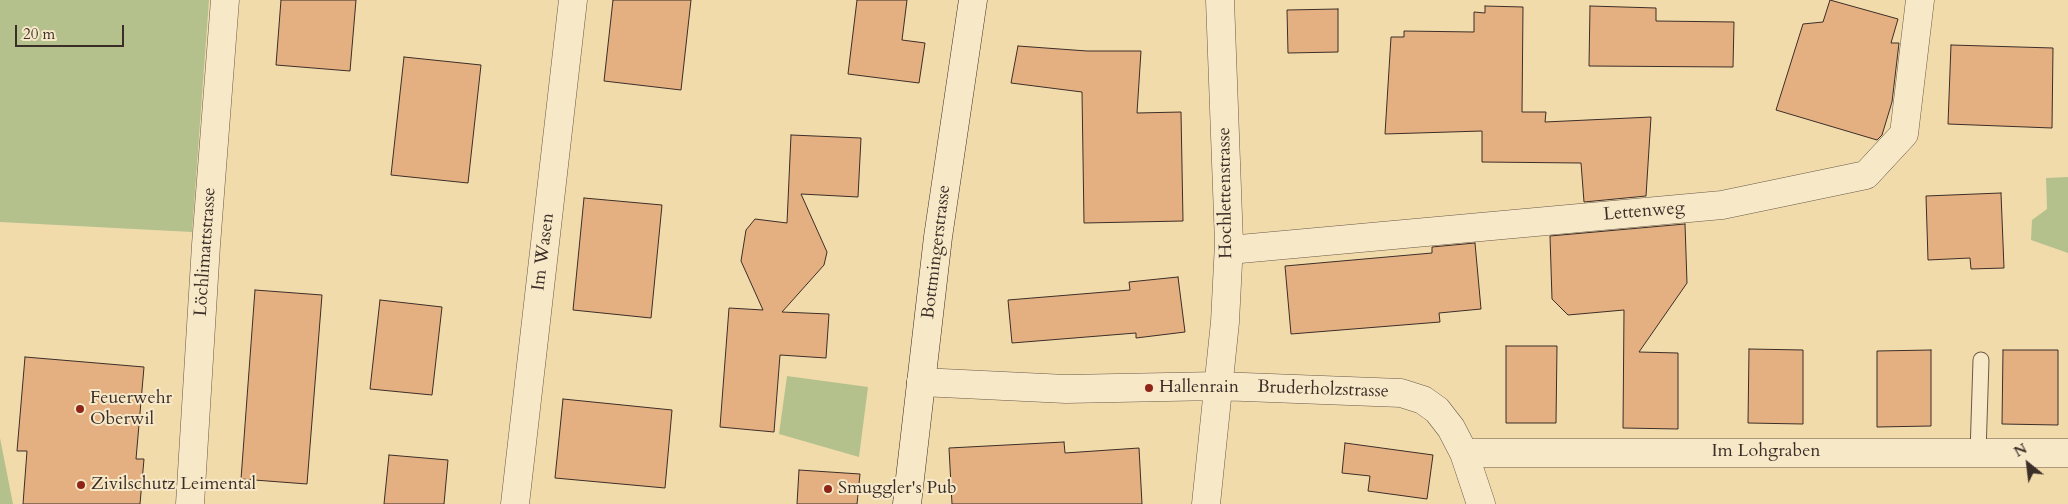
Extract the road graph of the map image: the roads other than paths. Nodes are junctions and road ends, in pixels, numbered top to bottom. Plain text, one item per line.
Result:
1 (225, 0) edge
2 (573, 0) edge
3 (973, 0) edge
4 (1220, 0) edge
5 (1920, 0) edge
6 (1229, 250) junction
7 (1981, 360) dead end
8 (921, 382) junction
9 (1218, 386) junction
10 (1464, 453) junction
11 (1978, 453) junction
12 (2068, 453) edge
13 (190, 504) edge
14 (515, 504) edge
15 (908, 504) edge
16 (1206, 504) edge
17 (1481, 504) edge

1 - 13 street, Löchlimattstrasse
2 - 14 street, Im Wasen
3 - 8 street, Bottmingerstrasse
4 - 6 street, Hochlettenstrasse
5 - 6 street, Lettenweg
6 - 9 street, Hochlettenstrasse
7 - 11 lane
8 - 9 street, Bruderholzstrasse
8 - 15 street, Bottmingerstrasse
9 - 10 street, Bruderholzstrasse
9 - 16 street
10 - 11 street, Im Lohgraben
10 - 17 street, Bruderholzstrasse
11 - 12 street, Im Lohgraben

